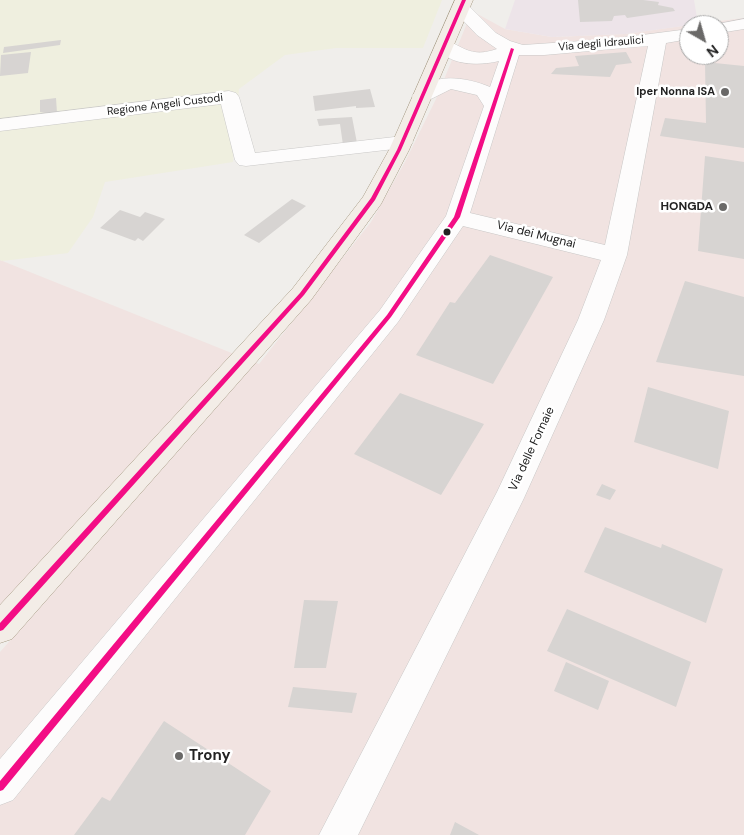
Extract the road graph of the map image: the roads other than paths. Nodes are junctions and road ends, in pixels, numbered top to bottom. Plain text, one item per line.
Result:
1 (463, 4) edge
2 (744, 24) edge
3 (729, 26) edge
4 (679, 36) edge
5 (658, 39) junction
6 (504, 45) junction
7 (444, 46) junction
8 (490, 78) junction
9 (450, 84) junction
10 (422, 96) junction
11 (0, 125) edge
12 (403, 142) junction
13 (457, 217) junction
14 (615, 254) junction
15 (0, 628) edge
16 (0, 787) edge
17 (338, 835) edge

1 - 6 street
1 - 7 main road
2 - 3 street
4 - 5 street, Via degli Idraulici
5 - 6 street, Via degli Idraulici
5 - 14 street, Via delle Fornaie
6 - 7 street, Via degli Idraulici
6 - 8 street
6 - 8 street, Via degli Idraulici
7 - 8 street
7 - 10 main road
8 - 9 street, Via degli Idraulici
8 - 9 street
8 - 13 street
9 - 10 street, Via degli Idraulici
10 - 12 main road
11 - 12 street, Regione Angeli Custodi
12 - 15 main road
13 - 14 street, Via dei Mugnai
13 - 16 street
14 - 17 street, Via delle Fornaie

